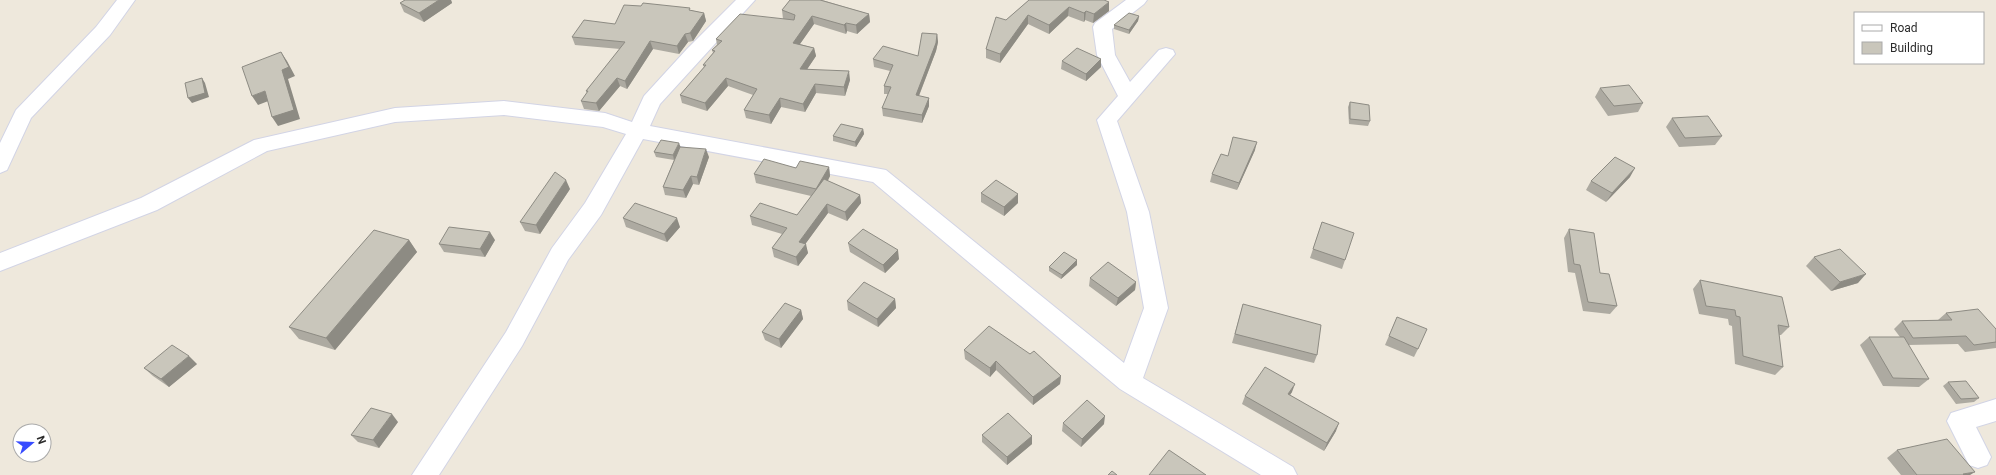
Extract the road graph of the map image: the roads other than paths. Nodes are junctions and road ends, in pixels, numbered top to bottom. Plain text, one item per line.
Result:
1 (126, 0) edge
2 (746, 0) edge
3 (1138, 0) edge
4 (1166, 54) dead end
5 (1128, 97) junction
6 (638, 131) junction
7 (0, 164) edge
8 (0, 262) edge
9 (1129, 382) junction
10 (1996, 410) edge
11 (1978, 458) dead end
12 (425, 475) edge
13 (1284, 475) edge

1 - 7 street
2 - 6 street
3 - 5 street
4 - 5 street
5 - 9 street
6 - 8 street
6 - 9 street
6 - 12 street
9 - 13 street
10 - 11 street

